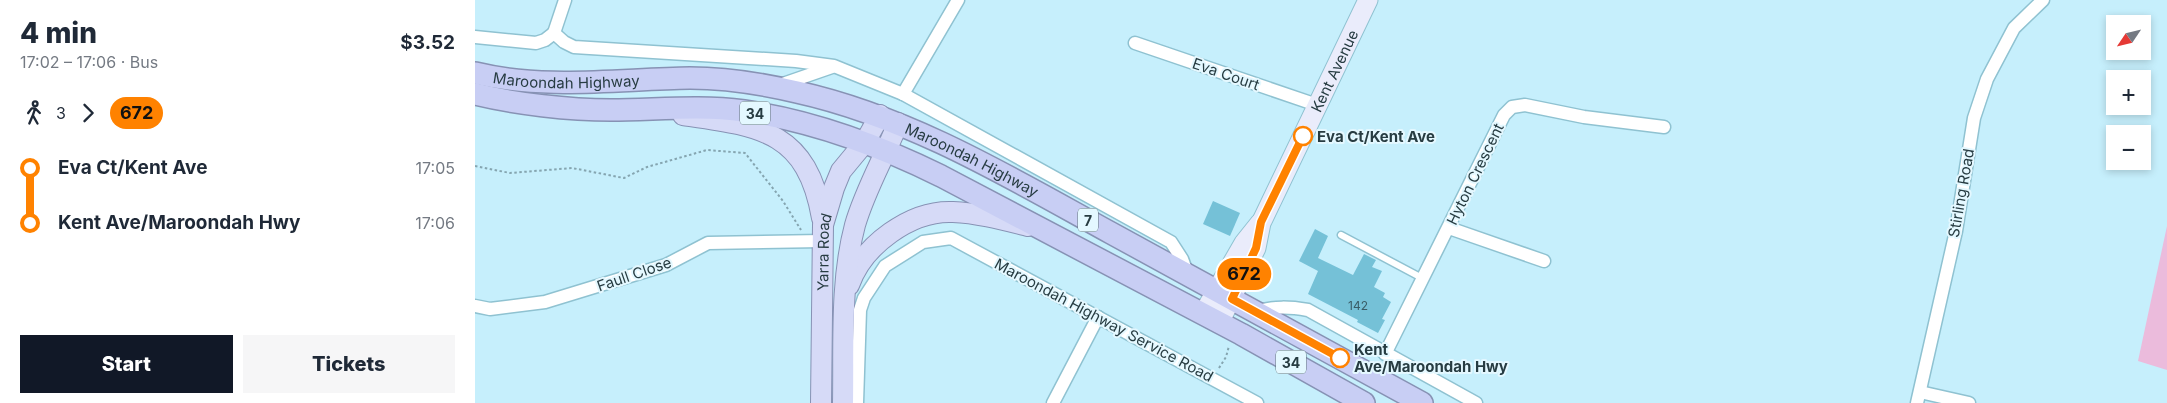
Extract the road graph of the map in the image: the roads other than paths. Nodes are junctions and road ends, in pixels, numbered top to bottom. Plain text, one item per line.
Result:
1 (565, 0) edge
2 (957, 0) edge
3 (1368, 0) edge
4 (2043, 0) edge
5 (555, 33) junction
6 (475, 37) edge
7 (1135, 43) dead end
8 (834, 66) junction
9 (475, 73) edge
10 (775, 87) junction
11 (475, 94) edge
12 (903, 94) junction
13 (1317, 105) junction
14 (642, 109) junction
15 (889, 119) junction
16 (1664, 127) dead end
17 (865, 142) junction
18 (887, 151) junction
19 (855, 224) junction
20 (1037, 228) junction
21 (1449, 228) junction
22 (1341, 235) dead end
23 (818, 236) junction
24 (1544, 261) dead end
25 (1188, 275) junction
26 (1422, 278) junction
27 (1224, 294) junction
28 (846, 295) junction
29 (475, 306) edge
30 (1256, 312) junction
31 (1098, 317) junction
32 (1211, 318) junction
33 (1385, 354) junction
34 (848, 391) edge
35 (821, 394) edge
36 (1919, 398) edge
37 (857, 403) edge
38 (1053, 403) edge
39 (1257, 403) edge
40 (1364, 403) edge
41 (1422, 403) edge
42 (1476, 403) edge
43 (1969, 403) edge

1 - 5 street
2 - 12 street
3 - 13 main road, Kent Avenue
4 - 36 street, Stirling Road
5 - 6 street
5 - 8 street
7 - 13 street, Eva Court
8 - 10 street
8 - 12 street
9 - 10 highway, Maroondah Highway / 34
10 - 15 highway, Maroondah Highway / 34
11 - 14 highway, Maroondah Highway / 34
12 - 25 street
13 - 27 main road, Kent Avenue
14 - 17 highway, Maroondah Highway / 34
14 - 23 main road
15 - 17 main road, Yarra Road
15 - 18 main road, Yarra Road
15 - 25 highway, Maroondah Highway / 7
16 - 21 street, Hyton Crescent
17 - 18 highway, Maroondah Highway / 34
17 - 23 main road, Yarra Road
18 - 19 main road, Yarra Road
18 - 20 highway, Maroondah Highway / 7
19 - 23 main road
19 - 28 main road, Yarra Road
20 - 28 main road
20 - 32 highway, Maroondah Highway / 7
21 - 24 street
21 - 26 street, Hyton Crescent
22 - 26 lane
23 - 29 street, Faull Close
23 - 35 main road, Yarra Road
25 - 27 highway, Maroondah Highway / 7
26 - 33 street, Hyton Crescent
27 - 30 highway, Maroondah Highway / 34
27 - 32 main road, Kent Avenue
28 - 34 main road, Yarra Road
30 - 33 street
30 - 41 highway, Maroondah Highway / 34
31 - 34 street, Maroondah Highway Service Road
31 - 38 street
31 - 39 street, Maroondah Highway Service Road
32 - 40 highway, Maroondah Highway / 34
33 - 42 street
34 - 35 main road
34 - 37 street
36 - 43 street

